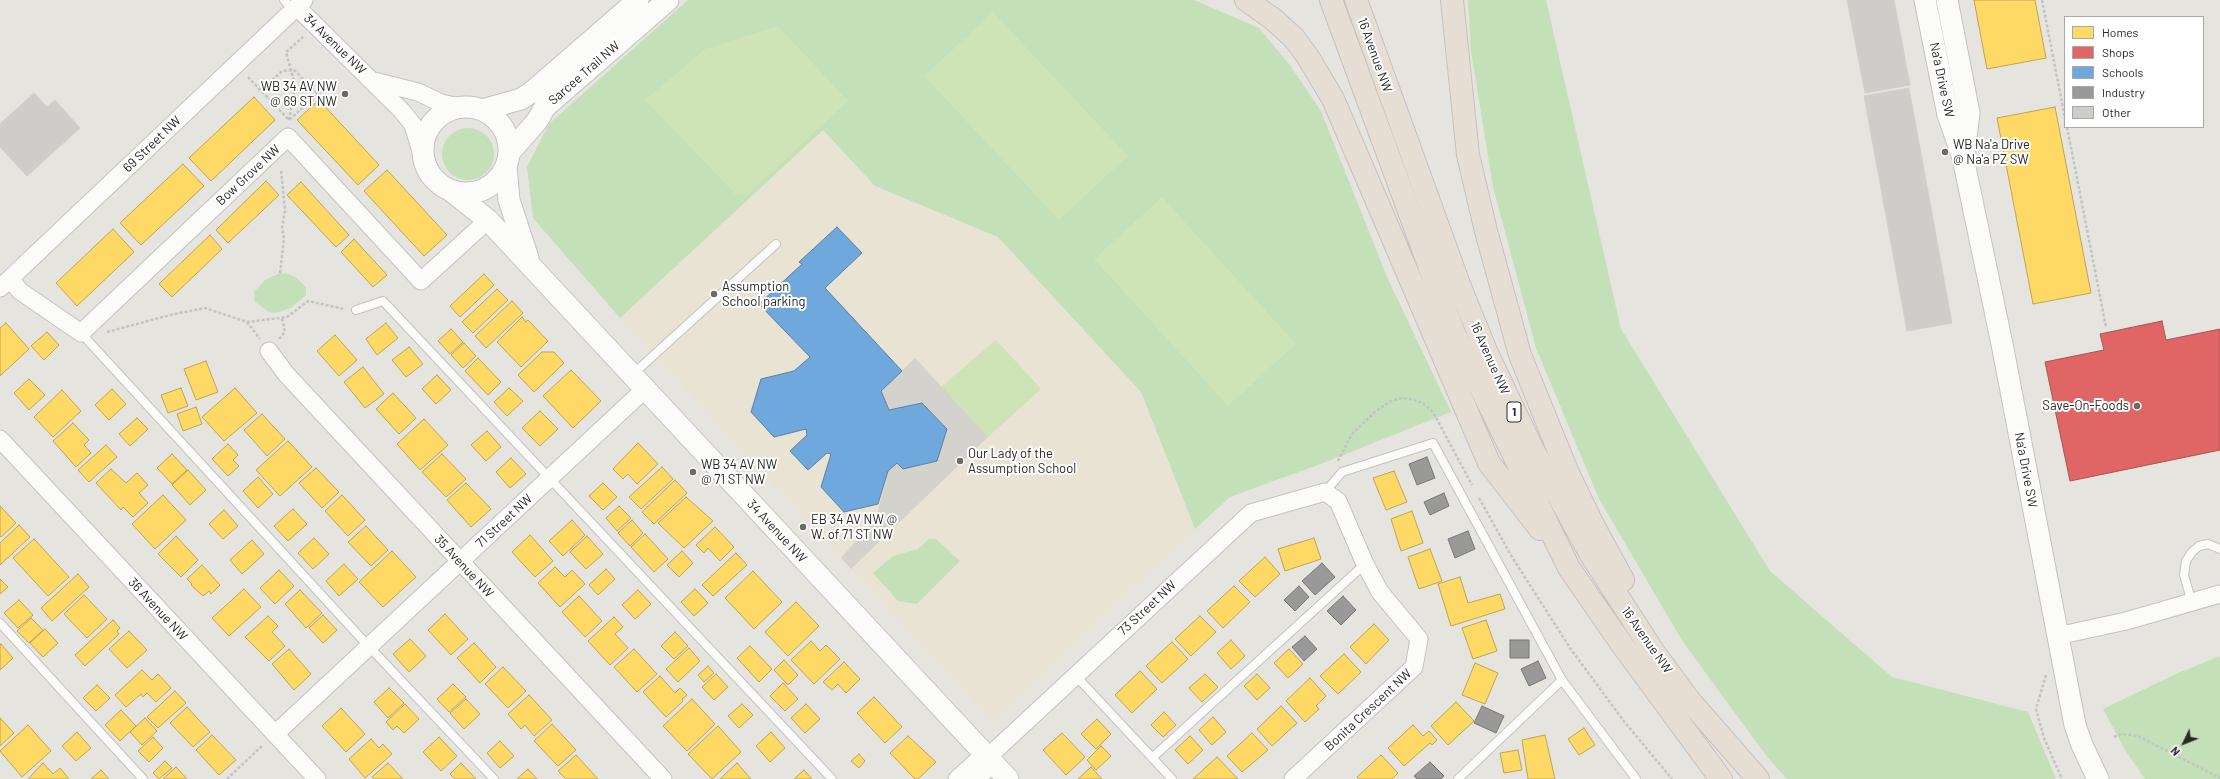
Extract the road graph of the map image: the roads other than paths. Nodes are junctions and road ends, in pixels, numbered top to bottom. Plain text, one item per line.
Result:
1 (638, 0) edge
2 (668, 0) edge
3 (1246, 0) edge
4 (1331, 0) edge
5 (1356, 0) edge
6 (1452, 0) edge
7 (1925, 0) edge
8 (1947, 0) edge
9 (294, 4) edge
10 (374, 81) junction
11 (475, 109) junction
12 (1963, 158) junction
13 (508, 160) junction
14 (424, 161) junction
15 (450, 190) junction
16 (488, 220) junction
17 (776, 244) dead end
18 (530, 264) junction
19 (5, 284) edge
20 (356, 310) road end
21 (83, 336) junction
22 (269, 351) road end
23 (638, 383) junction
24 (0, 439) edge
25 (550, 478) junction
26 (1325, 492) junction
27 (2220, 549) edge
28 (460, 562) junction
29 (1365, 564) junction
30 (1570, 568) junction
31 (2220, 594) edge
32 (2192, 603) junction
33 (0, 623) edge
34 (2057, 636) junction
35 (370, 647) junction
36 (1075, 675) junction
37 (1562, 680) junction
38 (275, 734) junction
39 (988, 757) junction
40 (1152, 758) junction
41 (143, 779) edge
42 (317, 779) edge
43 (494, 779) edge
44 (663, 779) edge
45 (832, 779) edge
46 (958, 779) edge
47 (976, 779) edge
48 (1008, 779) edge
49 (1172, 779) edge
50 (1293, 779) edge
51 (1458, 779) edge
52 (1636, 779) edge
53 (1721, 779) edge
54 (1758, 779) edge
55 (1763, 779) edge
56 (2098, 779) edge

1 - 11 street, Sarcee Trail NW
2 - 13 street, Sarcee Trail NW
3 - 30 highway
4 - 30 highway, 16 Avenue NW / 1
5 - 54 highway, 16 Avenue NW / 1
6 - 55 highway
7 - 12 street, Na'a Drive SW
8 - 12 street, Na'a Drive SW
9 - 10 street, 34 Avenue NW
9 - 19 street, 69 Street NW
10 - 11 street, 34 Avenue NW
10 - 14 street, 34 Avenue NW
11 - 13 street
11 - 14 street
12 - 34 street, Na'a Drive SW
13 - 15 street
13 - 18 street, 34 Avenue NW
14 - 15 street
15 - 16 street, 34 Avenue NW
16 - 18 street, 34 Avenue NW
16 - 21 street, Bow Grove NW
17 - 23 lane
18 - 23 street, 34 Avenue NW
19 - 21 street
20 - 25 lane
21 - 35 lane
22 - 28 street, 35 Avenue NW
23 - 25 street, 71 Street NW
23 - 39 street, 34 Avenue NW
24 - 38 street, 36 Avenue NW
25 - 28 street, 71 Street NW
25 - 45 lane
26 - 29 street, Bonita Crescent NW
26 - 36 street, 73 Street NW
26 - 37 lane
27 - 32 lane
28 - 35 street, 71 Street NW
28 - 44 street, 35 Avenue NW
29 - 40 lane
29 - 50 street, Bonita Crescent NW
30 - 53 highway, 16 Avenue NW / 1
31 - 32 street
32 - 34 street
33 - 41 lane
34 - 56 street, Na'a Drive SW
35 - 38 street, 71 Street NW
35 - 43 lane
36 - 39 street, 73 Street NW
36 - 40 lane
37 - 51 lane
37 - 52 lane
38 - 42 street, 36 Avenue NW
39 - 46 street, 73 Street NW
39 - 47 street, 73 Street NW
39 - 48 street, 34 Avenue NW
40 - 49 lane

